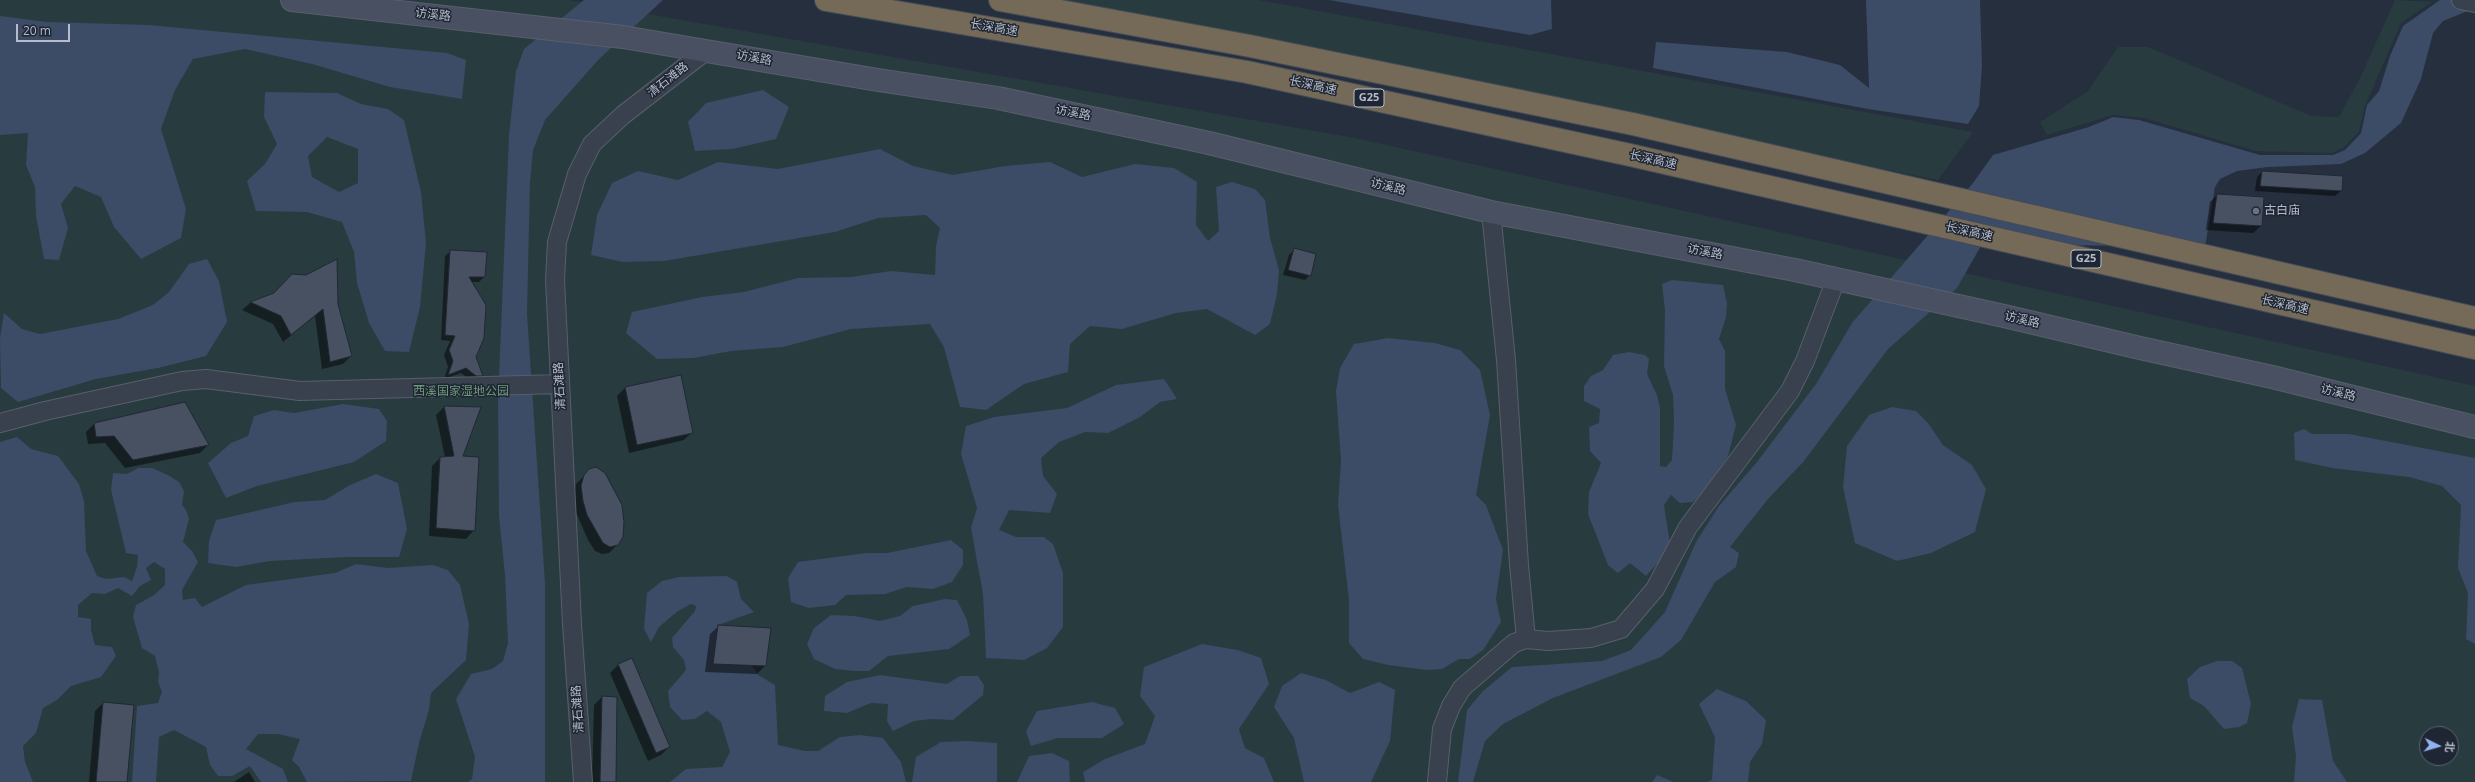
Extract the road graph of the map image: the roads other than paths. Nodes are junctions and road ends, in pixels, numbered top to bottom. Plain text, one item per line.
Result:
1 (292, 0) edge
2 (826, 0) edge
3 (1000, 0) edge
4 (2461, 0) edge
5 (2475, 3) edge
6 (706, 50) junction
7 (1491, 212) junction
8 (1836, 278) junction
9 (2475, 318) edge
10 (2475, 348) edge
11 (560, 384) junction
12 (0, 423) edge
13 (2475, 427) edge
14 (1526, 639) junction
15 (583, 782) edge
16 (1437, 782) edge

1 - 6 street, 访溪路
2 - 10 highway, 长深高速 / G25
3 - 9 highway, G25
4 - 5 street
6 - 7 street, 访溪路
6 - 11 street, 清石滩路
7 - 8 street, 访溪路
7 - 14 street
8 - 13 street, 访溪路
8 - 14 street
11 - 12 street
11 - 15 street, 清石滩路
14 - 16 street

